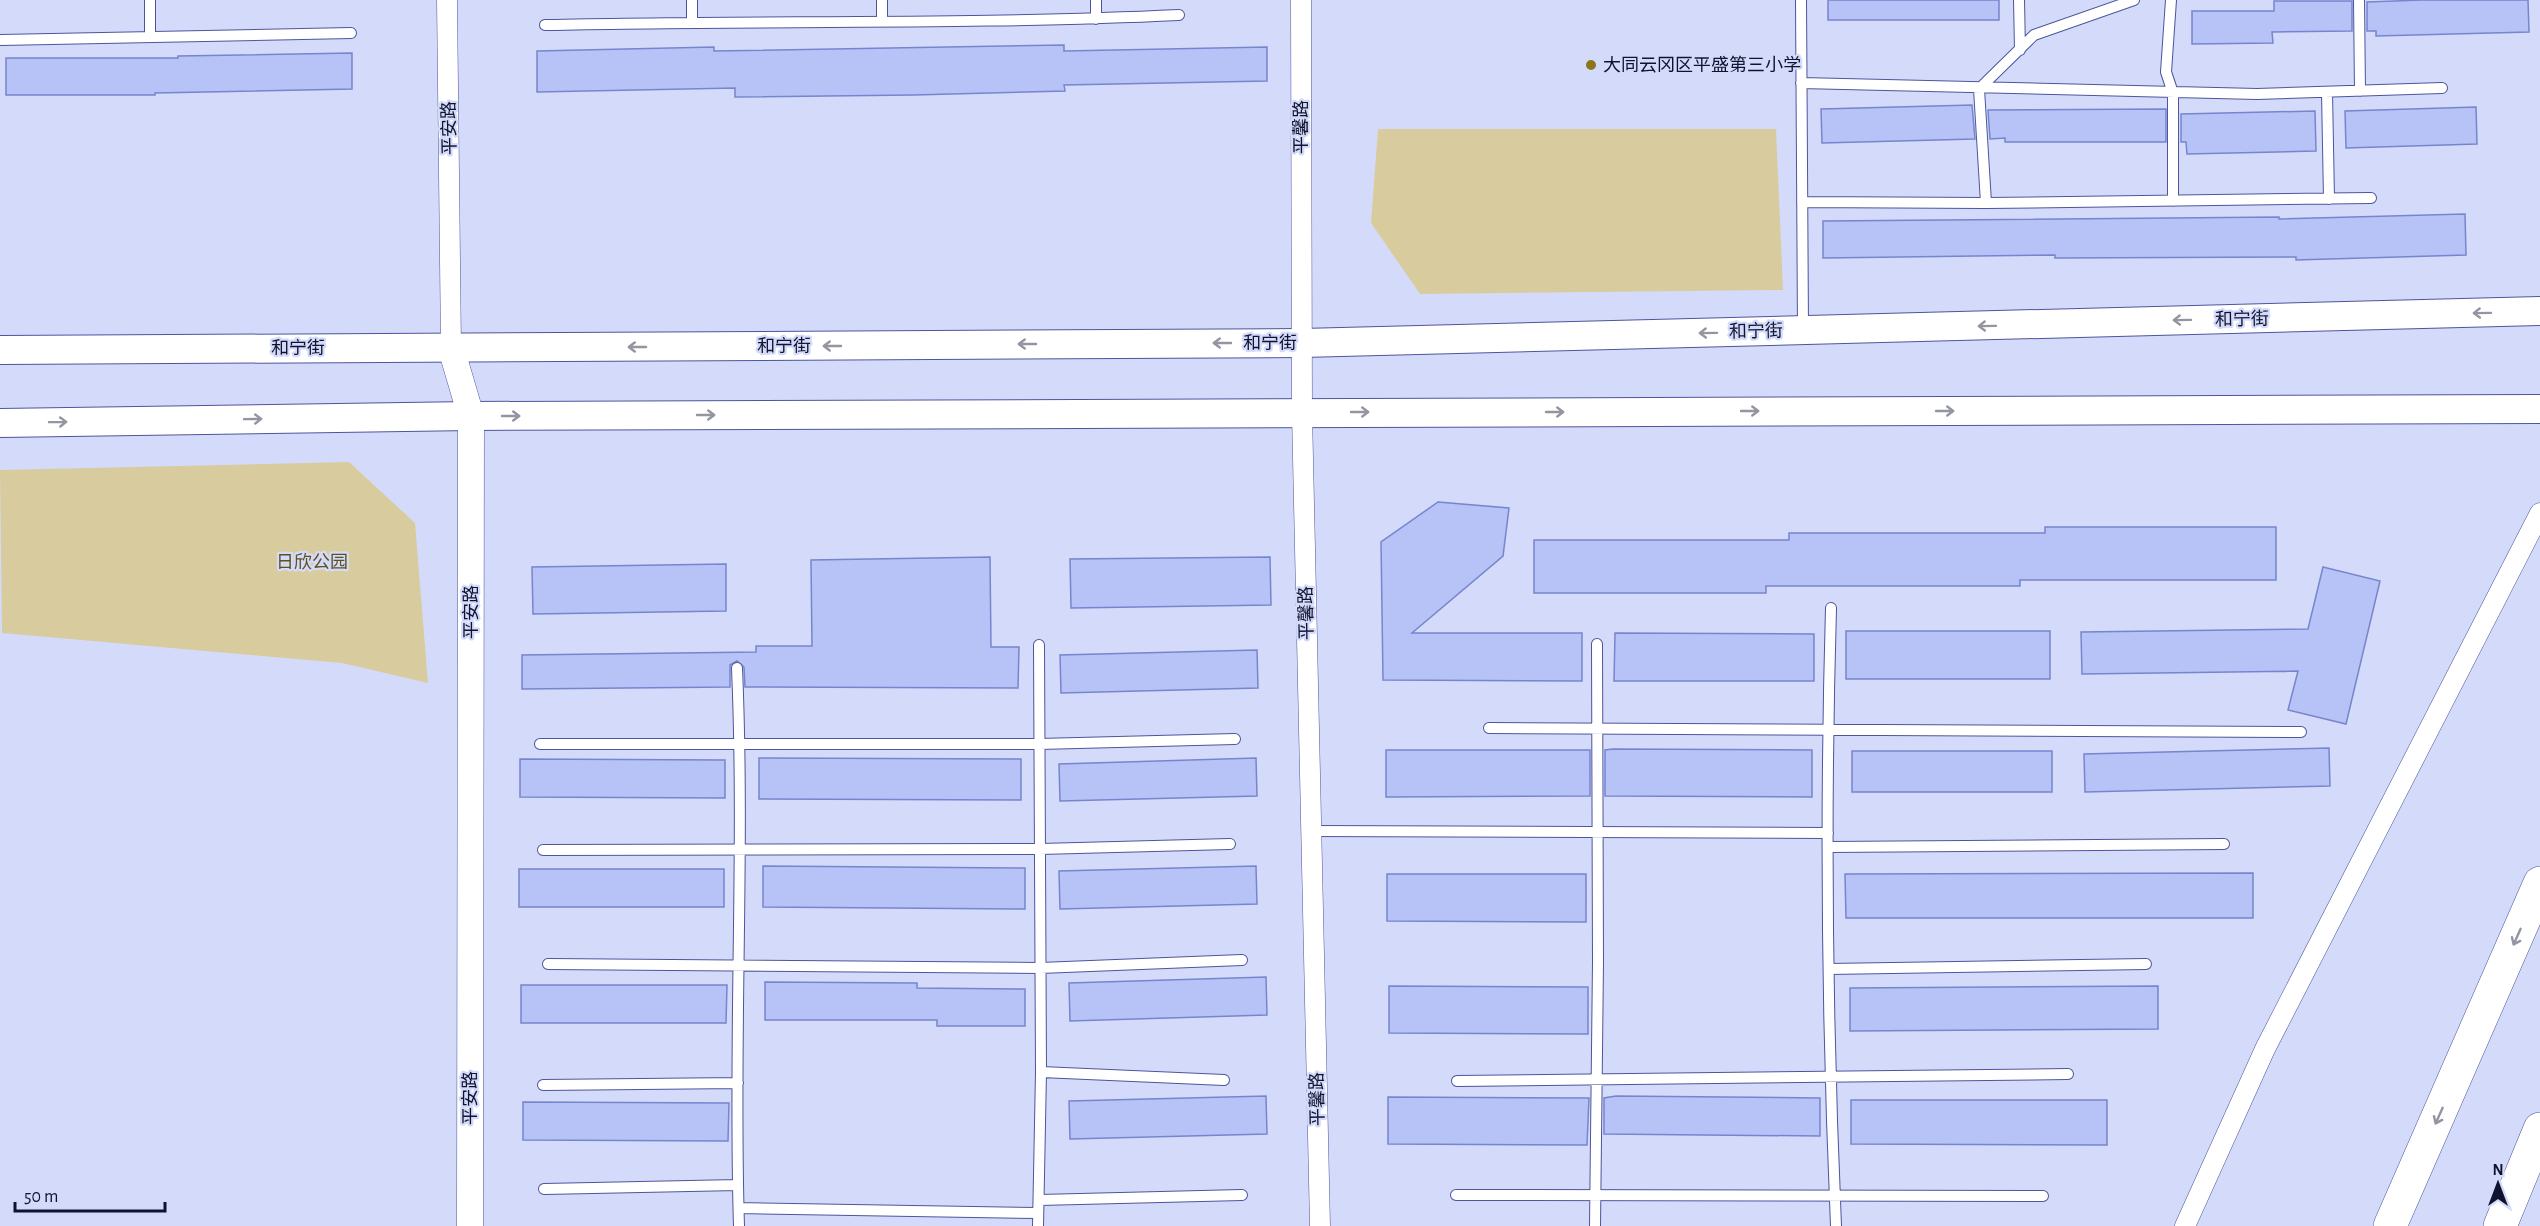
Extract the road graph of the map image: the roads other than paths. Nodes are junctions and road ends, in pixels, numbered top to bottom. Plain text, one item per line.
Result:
1 (150, 0) edge
2 (447, 0) edge
3 (692, 0) edge
4 (882, 0) edge
5 (1096, 0) edge
6 (1301, 0) edge
7 (1801, 0) edge
8 (2019, 0) edge
9 (2134, 0) edge
10 (2170, 0) edge
11 (2359, 0) edge
12 (1179, 15) dead end
13 (1096, 19) junction
14 (882, 20) junction
15 (692, 22) junction
16 (545, 25) dead end
17 (351, 33) dead end
18 (150, 37) junction
19 (0, 40) edge
20 (2020, 50) junction
21 (1802, 83) junction
22 (2442, 88) dead end
23 (1979, 89) junction
24 (2360, 91) junction
25 (2327, 92) junction
26 (2173, 93) junction
27 (2371, 198) dead end
28 (2330, 199) junction
29 (2173, 201) junction
30 (1802, 202) junction
31 (1986, 203) junction
32 (2540, 311) edge
33 (1803, 330) junction
34 (1302, 343) junction
35 (451, 348) junction
36 (0, 350) edge
37 (2540, 409) edge
38 (1302, 413) junction
39 (471, 416) junction
40 (0, 423) edge
41 (2540, 513) edge
42 (1831, 608) dead end
43 (1597, 644) dead end
44 (1039, 645) dead end
45 (737, 668) dead end
46 (1488, 728) dead end
47 (1597, 729) junction
48 (1828, 730) junction
49 (2301, 732) dead end
50 (1235, 739) dead end
51 (540, 744) dead end
52 (740, 744) junction
53 (1040, 744) junction
54 (1311, 831) junction
55 (1598, 832) junction
56 (1828, 832) junction
57 (1230, 844) dead end
58 (2224, 844) dead end
59 (1828, 847) junction
60 (1040, 849) junction
61 (543, 850) dead end
62 (739, 850) junction
63 (2540, 883) edge
64 (1242, 960) dead end
65 (548, 964) dead end
66 (2146, 964) dead end
67 (737, 965) junction
68 (1040, 968) junction
69 (1829, 969) junction
70 (1041, 1072) junction
71 (2068, 1074) dead end
72 (1829, 1078) junction
73 (1224, 1080) dead end
74 (1457, 1081) dead end
75 (1597, 1081) junction
76 (738, 1083) junction
77 (543, 1084) dead end
78 (2540, 1129) edge
79 (738, 1185) junction
80 (544, 1188) dead end
81 (1242, 1195) dead end
82 (1456, 1195) dead end
83 (1596, 1196) junction
84 (1835, 1196) junction
85 (2043, 1196) dead end
86 (1039, 1200) junction
87 (739, 1208) junction
88 (1038, 1213) junction
89 (470, 1226) edge
90 (740, 1226) edge
91 (1038, 1226) edge
92 (1320, 1226) edge
93 (1595, 1226) edge
94 (1836, 1226) edge
95 (2185, 1226) edge
96 (2390, 1226) edge
97 (2500, 1226) edge

1 - 18 lane
2 - 35 street, 平安路
3 - 15 lane
4 - 14 lane
5 - 13 lane
6 - 34 street, 平馨路
7 - 21 lane
8 - 20 lane
9 - 20 lane
10 - 26 lane
11 - 24 lane
12 - 13 lane
13 - 14 lane
14 - 15 lane
15 - 16 lane
17 - 18 lane
18 - 19 lane
20 - 23 lane
21 - 23 lane
21 - 30 lane
22 - 24 lane
23 - 26 lane
23 - 31 lane
24 - 25 lane
25 - 26 lane
25 - 28 lane
26 - 29 lane
27 - 28 lane
28 - 29 lane
29 - 31 lane
30 - 31 lane
30 - 33 lane
32 -> 33 main road, 和宁街
33 -> 34 main road, 和宁街
34 -> 35 main road, 和宁街
34 - 38 street, 平馨路
35 - 36 main road, 和宁街
35 - 39 street, 平安路
38 -> 37 main road
39 -> 38 main road
38 - 54 street, 平馨路
40 -> 39 main road
39 - 89 street, 平安路
41 - 95 street
42 - 48 lane
43 - 47 lane
44 - 53 lane
45 - 52 lane
46 - 47 lane
47 - 48 lane
47 - 55 lane
48 - 49 lane
48 - 56 lane
50 - 53 lane
51 - 52 lane
52 - 53 lane
52 - 62 lane
53 - 60 lane
54 - 55 lane
54 - 92 street, 平馨路
55 - 56 lane
55 - 75 lane
56 - 59 lane
57 - 60 lane
58 - 59 lane
59 - 69 lane
60 - 62 lane
60 - 68 lane
61 - 62 lane
62 - 67 lane
63 -> 96 highway
64 - 68 lane
65 - 67 lane
66 - 69 lane
67 - 68 lane
67 - 76 lane
68 - 70 lane
69 - 72 lane
70 - 73 lane
70 - 86 lane
71 - 72 lane
72 - 75 lane
72 - 84 lane
74 - 75 lane
75 - 83 lane
76 - 77 lane
76 - 79 lane
78 - 97 highway
79 - 80 lane
79 - 87 lane
81 - 86 lane
82 - 83 lane
83 - 84 lane
83 - 93 lane
84 - 85 lane
84 - 94 lane
86 - 88 lane
87 - 88 lane
87 - 90 lane
88 - 91 lane

